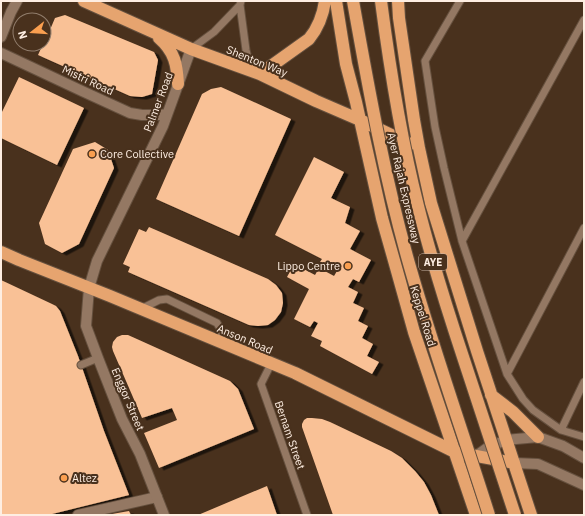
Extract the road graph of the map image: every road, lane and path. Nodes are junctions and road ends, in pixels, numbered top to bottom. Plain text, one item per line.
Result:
1 (17, 1) edge
2 (84, 1) edge
3 (326, 1) edge
4 (336, 1) edge
5 (353, 1) edge
6 (381, 1) edge
7 (398, 1) edge
8 (460, 1) edge
9 (240, 3) edge
10 (584, 20) edge
11 (141, 27) junction
12 (1, 37) edge
13 (191, 49) junction
14 (1, 53) edge
15 (255, 73) junction
16 (178, 84) junction
17 (167, 114) junction
18 (360, 120) junction
19 (419, 148) junction
20 (584, 228) edge
21 (462, 241) junction
22 (1, 252) edge
23 (89, 288) junction
24 (142, 309) junction
25 (222, 343) junction
26 (98, 358) junction
27 (271, 364) junction
28 (81, 365) dead end
29 (507, 374) junction
30 (584, 382) edge
31 (491, 395) junction
32 (561, 430) junction
33 (584, 437) edge
34 (538, 438) junction
35 (506, 440) junction
36 (455, 452) junction
37 (476, 456) junction
38 (584, 458) edge
39 (514, 463) junction
40 (463, 475) junction
41 (584, 486) edge
42 (157, 497) junction
43 (78, 515) edge
44 (164, 515) edge
45 (307, 515) edge
46 (476, 515) edge
47 (489, 515) edge
48 (515, 515) edge
49 (531, 515) edge

1 - 12 street
2 - 11 highway, Shenton Way
3 - 15 highway
4 - 18 highway, Keppel Road
5 - 47 highway, Ayer Rajah Expressway / AYE, bridge
6 - 48 highway, Ayer Rajah Expressway / AYE, bridge
7 - 19 highway
8 - 21 lane
9 - 13 lane
9 - 15 lane
10 - 21 lane
11 - 13 highway, Shenton Way
11 - 16 highway
13 - 15 highway, Shenton Way
13 - 16 street, Palmer Road
14 - 17 street, Mistri Road
15 - 18 highway, Shenton Way
16 - 17 street, Palmer Road
17 - 23 street, Palmer Road
18 - 19 highway, Shenton Way
18 - 36 highway, Keppel Road
19 - 31 highway
20 - 29 lane
21 - 29 lane
22 - 23 highway, Anson Road
23 - 24 highway, Anson Road
23 - 26 street, Enggor Street
24 - 25 highway, Anson Road
24 - 25 lane
25 - 27 highway, Anson Road
26 - 28 lane
26 - 42 street, Enggor Street
27 - 36 highway, Anson Road
27 - 45 lane, Bernam Street
29 - 32 lane
30 - 32 lane
31 - 34 highway
31 - 35 highway
32 - 33 lane
34 - 35 street
34 - 38 street
35 - 37 street
35 - 39 highway
36 - 37 highway, Anson Road
36 - 40 highway, Keppel Road
37 - 39 highway, Anson Road
37 - 40 street
39 - 41 street, Anson Road
39 - 49 highway
40 - 46 highway, Keppel Road
42 - 43 street
42 - 44 street, Enggor Street

